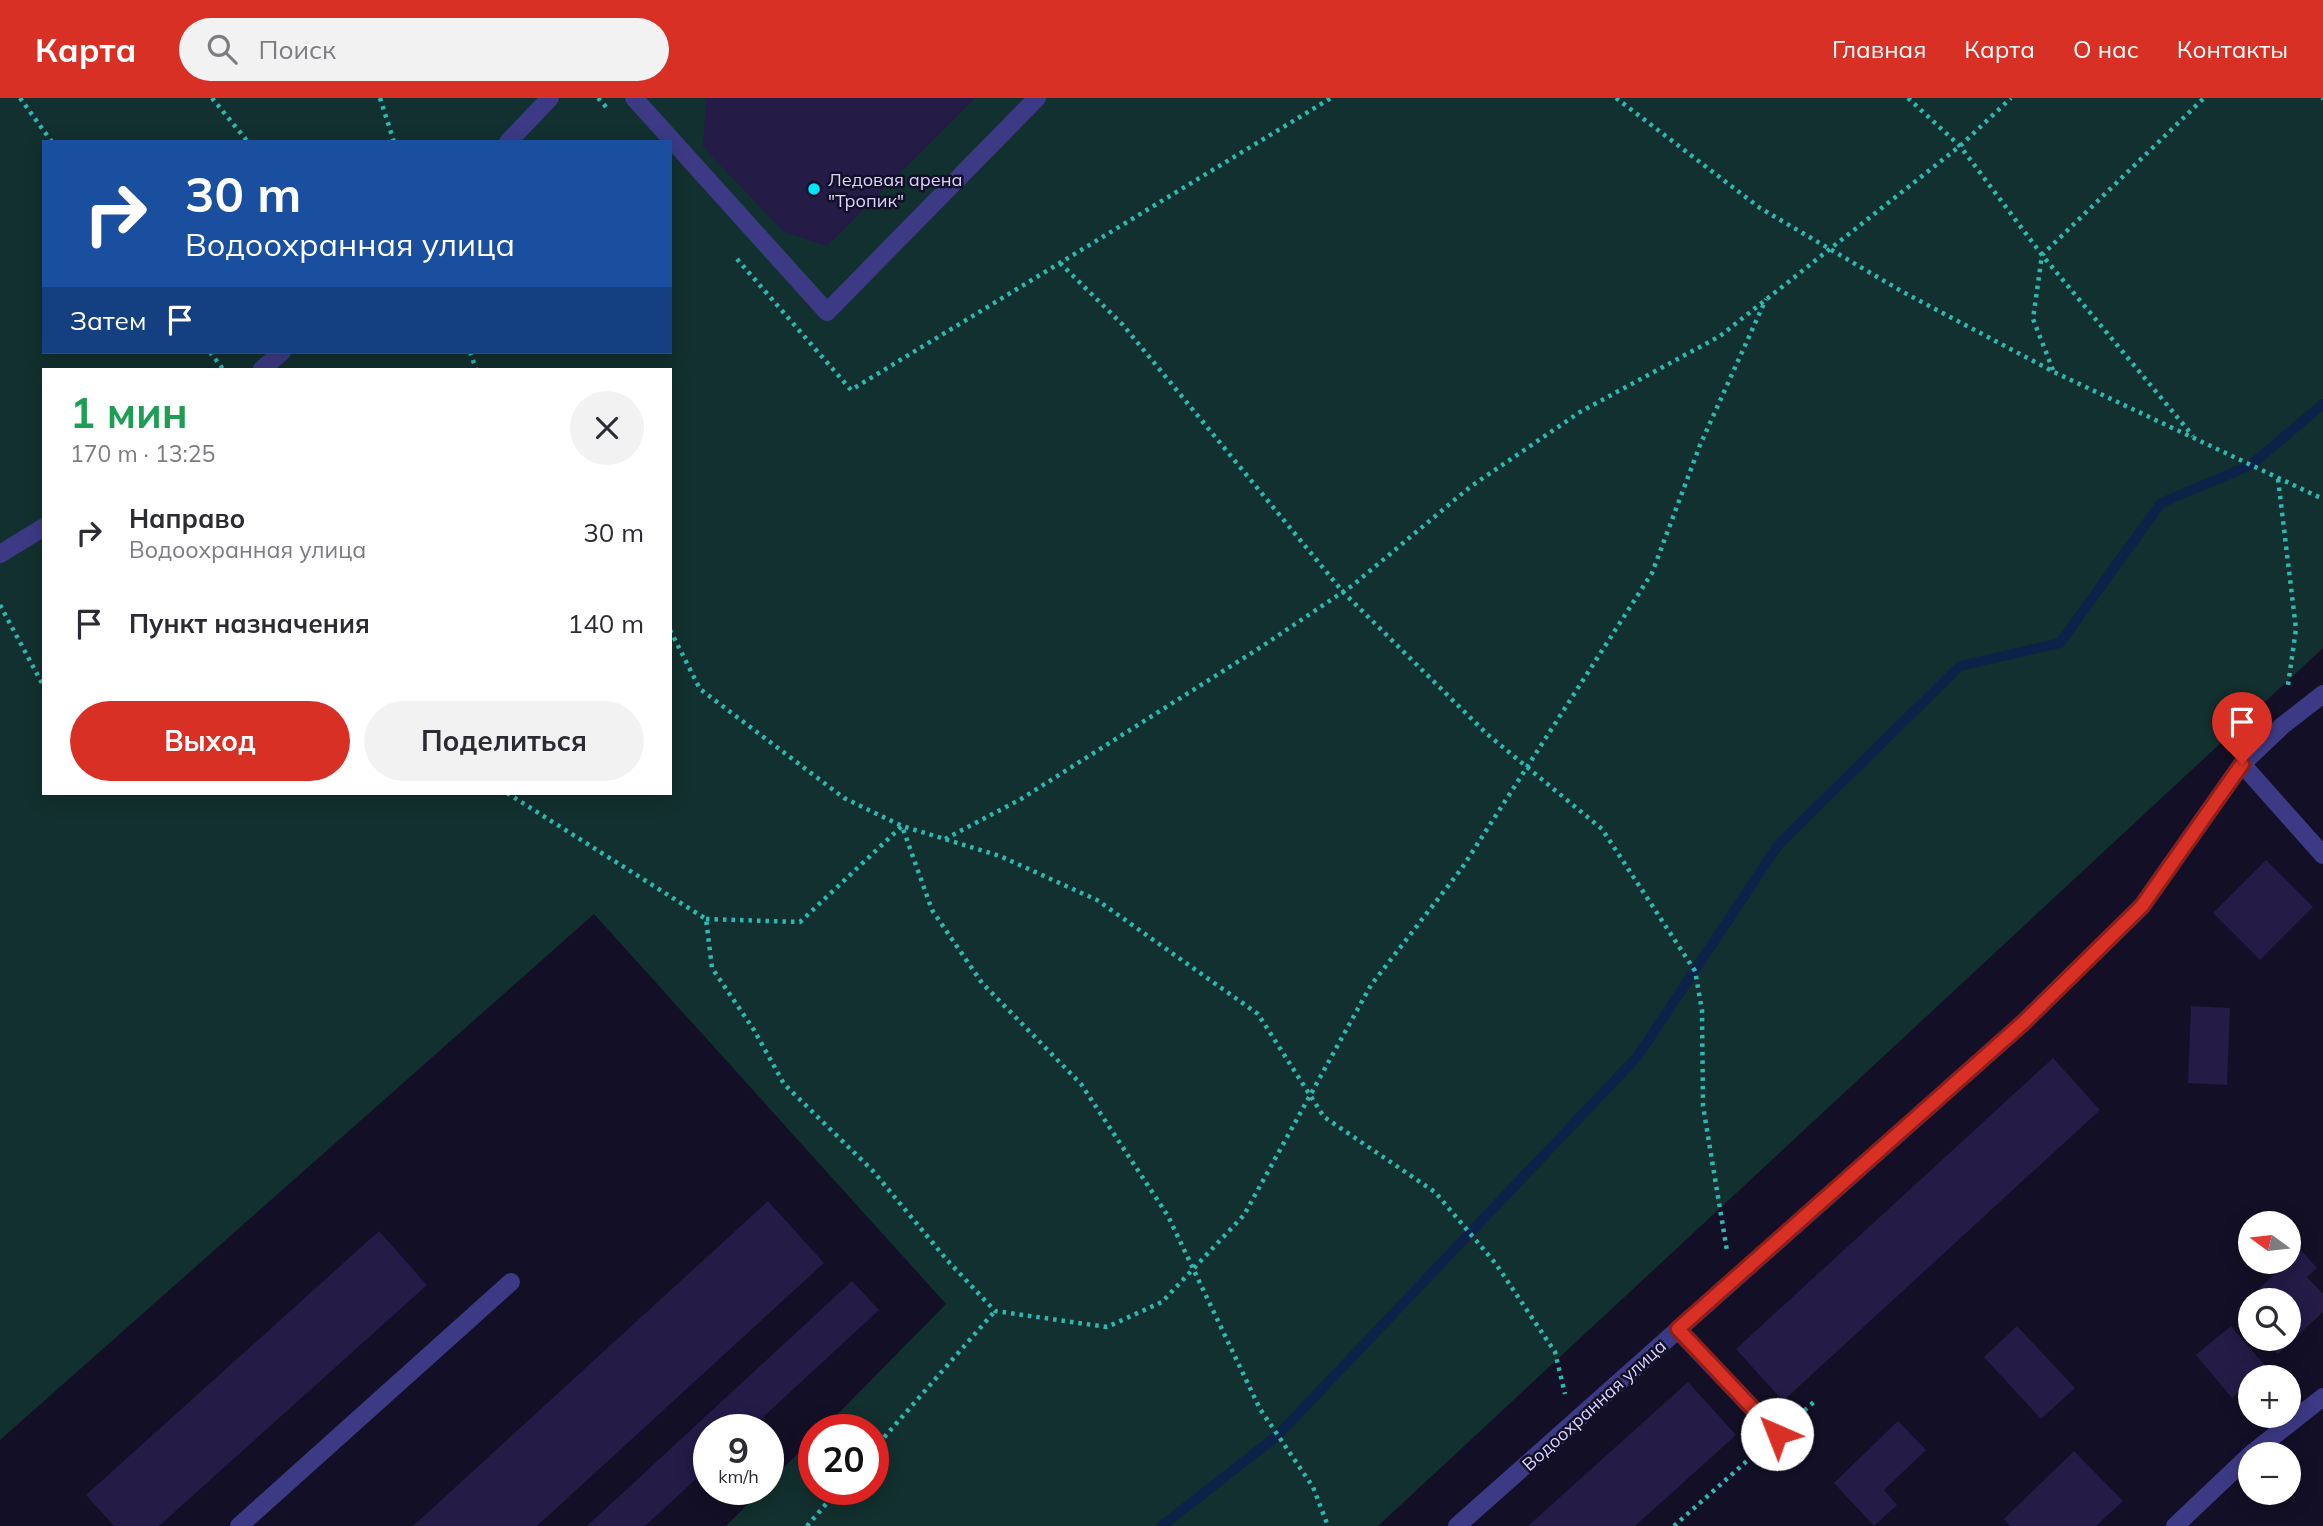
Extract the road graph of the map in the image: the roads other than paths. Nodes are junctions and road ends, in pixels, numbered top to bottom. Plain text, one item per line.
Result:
1 (550, 98) edge
2 (634, 98) edge
3 (1037, 98) edge
4 (510, 140) edge
5 (672, 140) edge
6 (672, 140) edge
7 (280, 354) edge
8 (263, 368) edge
9 (42, 528) edge
10 (0, 554) edge
11 (2323, 694) edge
12 (2242, 764) junction
13 (2323, 855) edge
14 (511, 1282) dead end
15 (1678, 1329) junction
16 (2323, 1397) edge
17 (1777, 1434) road end
18 (2266, 1442) edge
19 (2238, 1466) edge
20 (239, 1526) edge
21 (1457, 1526) edge
22 (2175, 1526) edge

1 - 4 street
2 - 5 street
3 - 6 street
7 - 8 street
9 - 10 street
11 - 12 street, Водоохранная улица
12 - 13 street
12 - 15 street, Водоохранная улица
14 - 20 street
15 - 17 street
15 - 21 street, Водоохранная улица
16 - 18 street
19 - 22 street

